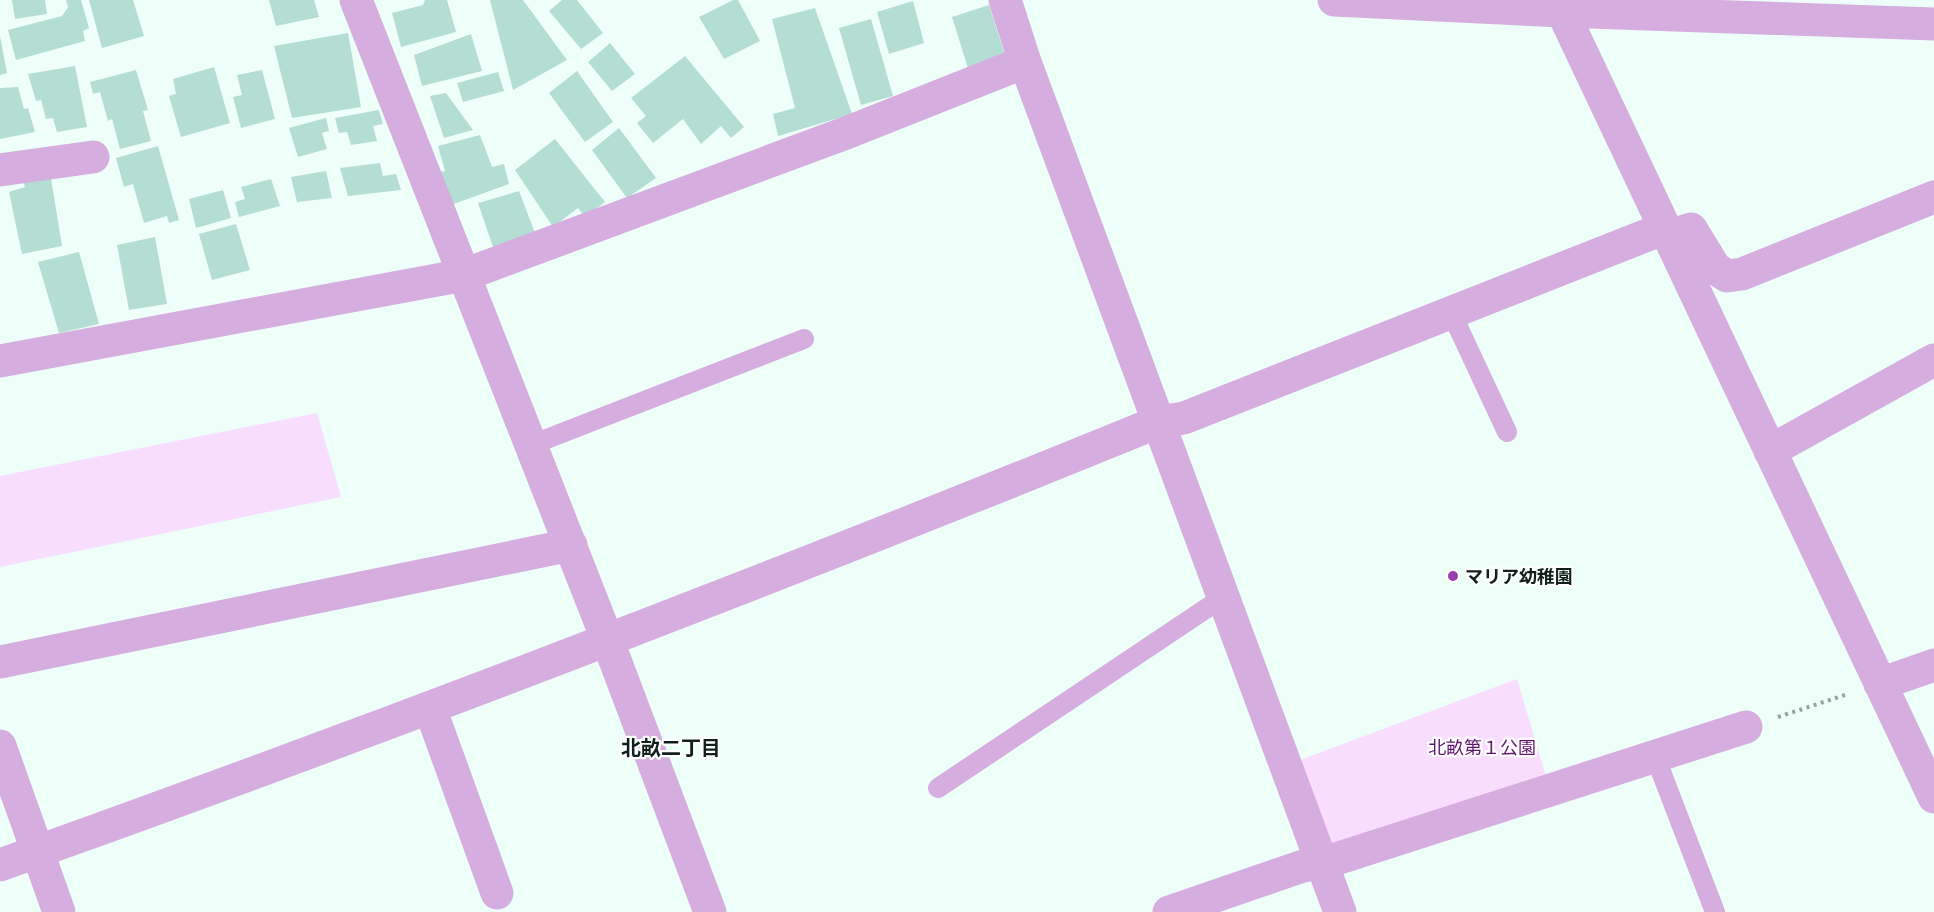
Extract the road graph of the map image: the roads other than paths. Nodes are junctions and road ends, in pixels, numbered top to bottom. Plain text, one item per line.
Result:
1 (356, 0) edge
2 (1005, 0) edge
3 (1334, 0) edge
4 (1559, 5) edge
5 (1934, 24) edge
6 (1025, 62) junction
7 (93, 157) dead end
8 (0, 170) edge
9 (1934, 197) edge
10 (1667, 232) junction
11 (464, 275) junction
12 (1451, 312) junction
13 (804, 339) dead end
14 (1934, 360) edge
15 (0, 362) edge
16 (1158, 422) junction
17 (1507, 432) dead end
18 (531, 445) junction
19 (1770, 451) junction
20 (571, 545) junction
21 (1222, 598) junction
22 (608, 639) junction
23 (0, 662) edge
24 (1934, 665) edge
25 (1880, 684) junction
26 (430, 708) junction
27 (1746, 727) road end
28 (0, 746) edge
29 (1654, 756) junction
30 (938, 788) dead end
31 (1934, 797) edge
32 (37, 852) junction
33 (1320, 862) junction
34 (0, 865) edge
35 (497, 893) dead end
36 (1186, 909) edge
37 (1710, 911) edge
38 (60, 912) edge
39 (710, 912) edge
40 (1340, 912) edge

1 - 11 street
2 - 6 street
3 - 4 street
4 - 5 street
4 - 10 street
6 - 11 street
6 - 16 street
7 - 8 street
9 - 10 street
10 - 12 street
10 - 19 street
11 - 15 street
11 - 18 street
12 - 16 street
12 - 17 lane
13 - 18 lane
14 - 19 street
16 - 21 street
16 - 22 street
18 - 20 street
19 - 25 street
20 - 22 street
20 - 23 street
21 - 30 lane
21 - 33 street
22 - 26 street
22 - 39 street
24 - 25 street
25 - 31 street
26 - 32 street
26 - 35 street
27 - 29 street
28 - 32 street
29 - 33 street
29 - 37 lane
32 - 34 street
32 - 38 street
33 - 36 street
33 - 40 street

